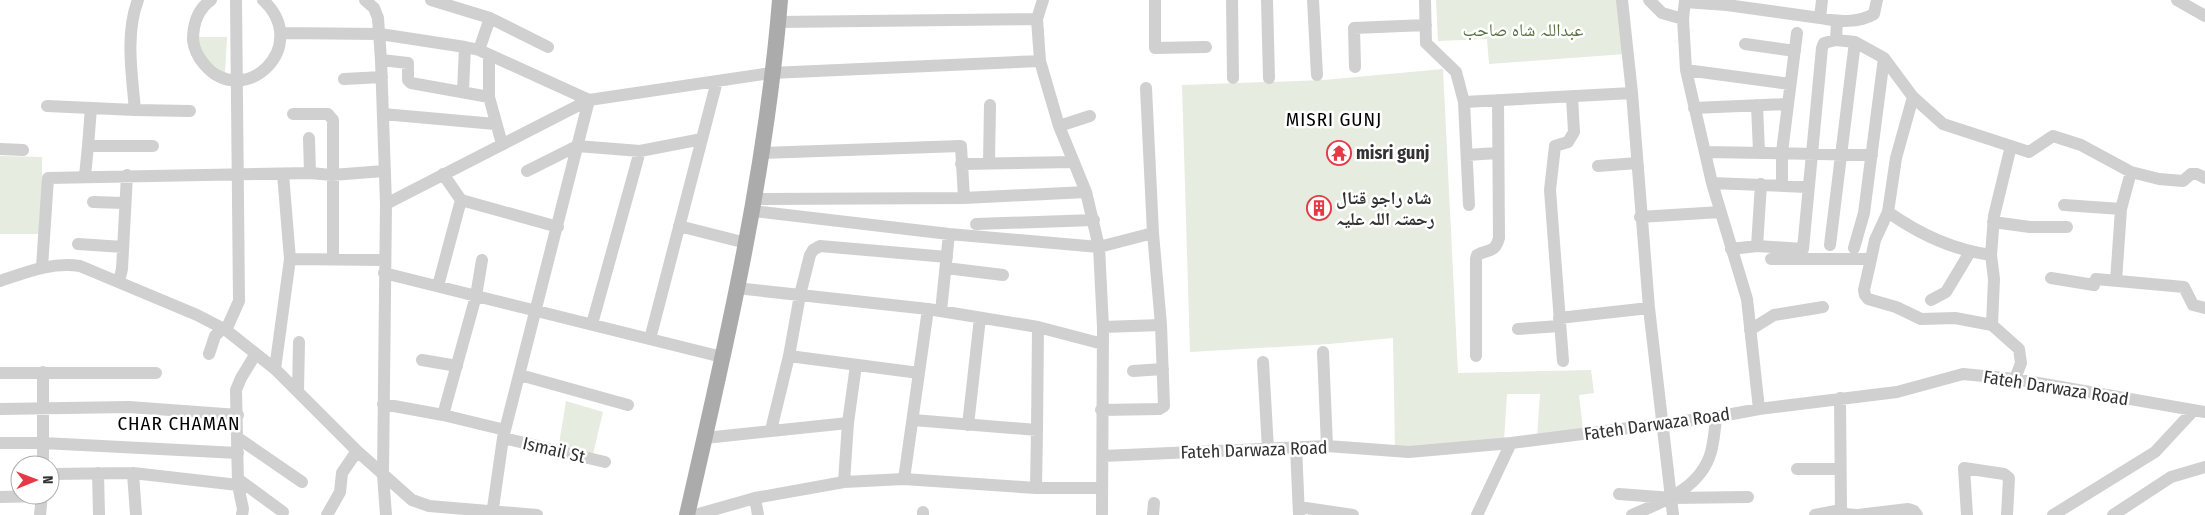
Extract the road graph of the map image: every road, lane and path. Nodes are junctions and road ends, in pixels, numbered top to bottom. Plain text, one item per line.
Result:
1 (138, 0) edge
2 (211, 0) edge
3 (236, 0) edge
4 (264, 0) edge
5 (366, 0) edge
6 (431, 0) edge
7 (780, 0) edge
8 (1043, 0) edge
9 (1155, 0) edge
10 (1232, 0) edge
11 (1267, 0) edge
12 (1313, 0) edge
13 (1425, 0) edge
14 (1622, 0) edge
15 (1649, 0) edge
16 (1822, 0) edge
17 (1877, 0) edge
18 (1685, 1) edge
19 (2182, 1) edge
20 (1728, 3) edge
21 (2205, 16) edge
22 (490, 18) junction
23 (1037, 18) junction
24 (1820, 18) junction
25 (1683, 19) junction
26 (778, 22) junction
27 (1837, 22) junction
28 (1426, 25) junction
29 (281, 33) junction
30 (1797, 33) dead end
31 (380, 34) junction
32 (1836, 40) junction
33 (1855, 42) junction
34 (1744, 44) dead end
35 (465, 47) junction
36 (548, 47) dead end
37 (1206, 47) dead end
38 (1795, 51) junction
39 (484, 53) junction
40 (1884, 58) junction
41 (381, 60) junction
42 (1040, 61) junction
43 (1355, 67) dead end
44 (1686, 70) junction
45 (771, 73) junction
46 (1317, 75) dead end
47 (382, 77) junction
48 (1233, 78) dead end
49 (1269, 78) dead end
50 (344, 79) dead end
51 (236, 80) junction
52 (717, 81) junction
53 (1790, 84) junction
54 (1146, 88) dead end
55 (463, 91) junction
56 (1632, 93) junction
57 (489, 97) junction
58 (1572, 97) junction
59 (1913, 97) junction
60 (589, 100) junction
61 (1498, 100) junction
62 (1464, 102) junction
63 (1787, 104) junction
64 (990, 105) dead end
65 (1757, 105) junction
66 (47, 106) dead end
67 (91, 108) junction
68 (1694, 108) junction
69 (135, 110) junction
70 (190, 111) dead end
71 (292, 114) dead end
72 (383, 114) junction
73 (1090, 116) dead end
74 (495, 124) junction
75 (1059, 126) junction
76 (309, 138) dead end
77 (702, 139) junction
78 (502, 144) junction
79 (88, 146) junction
80 (154, 146) dead end
81 (577, 146) junction
82 (2010, 146) junction
83 (0, 149) edge
84 (23, 150) dead end
85 (640, 151) junction
86 (1705, 152) junction
87 (1759, 152) junction
88 (1782, 152) junction
89 (761, 153) junction
90 (1497, 153) junction
91 (1811, 153) junction
92 (1841, 154) junction
93 (1467, 155) junction
94 (1872, 155) junction
95 (989, 162) junction
96 (1074, 162) junction
97 (1637, 163) junction
98 (961, 164) junction
99 (1598, 166) dead end
100 (384, 171) junction
101 (527, 171) dead end
102 (2130, 172) junction
103 (310, 173) junction
104 (284, 174) junction
105 (443, 174) junction
106 (127, 175) junction
107 (332, 175) junction
108 (86, 176) junction
109 (237, 176) junction
110 (2205, 178) edge
111 (1712, 183) junction
112 (1761, 184) junction
113 (1782, 185) junction
114 (1807, 187) junction
115 (1086, 192) junction
116 (964, 198) junction
117 (461, 200) junction
118 (93, 202) dead end
119 (124, 203) junction
120 (386, 204) junction
121 (754, 205) junction
122 (1469, 205) dead end
123 (2064, 205) dead end
124 (2121, 208) junction
125 (1720, 212) junction
126 (1888, 212) junction
127 (1640, 217) junction
128 (1094, 220) junction
129 (1993, 222) junction
130 (976, 224) dead end
131 (679, 226) junction
132 (558, 227) junction
133 (2067, 227) dead end
134 (1153, 233) junction
135 (949, 234) junction
136 (746, 243) junction
137 (78, 244) dead end
138 (1830, 245) dead end
139 (1757, 246) junction
140 (123, 247) junction
141 (1099, 247) junction
142 (1854, 248) dead end
143 (1731, 249) junction
144 (1970, 252) junction
145 (1991, 255) junction
146 (333, 258) junction
147 (290, 259) junction
148 (1771, 259) dead end
149 (1870, 259) junction
150 (482, 260) dead end
151 (946, 262) junction
152 (384, 266) junction
153 (42, 267) junction
154 (1003, 275) dead end
155 (2051, 278) dead end
156 (0, 281) edge
157 (119, 281) junction
158 (2116, 281) junction
159 (438, 286) junction
160 (736, 288) junction
161 (800, 295) junction
162 (476, 296) junction
163 (1931, 300) dead end
164 (1822, 307) dead end
165 (1649, 308) junction
166 (2205, 308) edge
167 (935, 310) junction
168 (537, 311) junction
169 (980, 318) junction
170 (1559, 322) junction
171 (592, 324) junction
172 (1161, 325) junction
173 (1992, 325) junction
174 (1038, 327) junction
175 (1103, 327) junction
176 (225, 329) junction
177 (1518, 329) dead end
178 (1750, 330) junction
179 (650, 339) junction
180 (299, 342) dead end
181 (1103, 344) junction
182 (1323, 352) dead end
183 (209, 354) dead end
184 (255, 355) junction
185 (789, 356) junction
186 (1476, 356) dead end
187 (722, 358) junction
188 (422, 360) dead end
189 (1563, 361) dead end
190 (1263, 362) dead end
191 (856, 365) junction
192 (457, 366) junction
193 (275, 369) junction
194 (1163, 369) junction
195 (1133, 371) dead end
196 (43, 372) junction
197 (0, 373) edge
198 (156, 373) dead end
199 (919, 373) junction
200 (520, 375) junction
201 (2015, 379) junction
202 (298, 391) junction
203 (1840, 398) junction
204 (383, 404) junction
205 (628, 405) dead end
206 (0, 409) edge
207 (42, 409) junction
208 (1759, 409) junction
209 (1101, 410) junction
210 (2200, 411) edge
211 (238, 415) junction
212 (443, 415) junction
213 (1716, 417) junction
214 (912, 420) junction
215 (848, 423) junction
216 (968, 424) junction
217 (1662, 424) junction
218 (771, 430) junction
219 (1037, 430) junction
220 (504, 434) junction
221 (238, 438) junction
222 (705, 438) junction
223 (0, 443) edge
224 (43, 443) junction
225 (1511, 443) junction
226 (1327, 446) junction
227 (1296, 447) junction
228 (1268, 449) junction
229 (357, 451) junction
230 (238, 453) junction
231 (43, 455) edge
232 (1103, 456) junction
233 (604, 462) dead end
234 (2205, 467) edge
235 (1797, 469) dead end
236 (1839, 469) junction
237 (98, 473) junction
238 (133, 473) junction
239 (60, 474) edge
240 (383, 475) junction
241 (904, 479) junction
242 (238, 482) junction
243 (302, 482) dead end
244 (844, 482) junction
245 (1036, 488) junction
246 (1102, 488) junction
247 (1620, 494) dead end
248 (1748, 497) dead end
249 (755, 498) junction
250 (1672, 498) junction
251 (1841, 510) junction
252 (1299, 511) edge
253 (284, 512) dead end
254 (245, 513) edge
255 (492, 513) edge
256 (99, 515) edge
257 (136, 515) edge
258 (327, 515) edge
259 (386, 515) edge
260 (537, 515) edge
261 (687, 515) edge
262 (694, 515) edge
263 (758, 515) edge
264 (1102, 515) edge
265 (1353, 515) edge
266 (1477, 515) edge
267 (1632, 515) edge
268 (1673, 515) edge
269 (1816, 515) edge
270 (1857, 515) edge
271 (1917, 515) edge
272 (1967, 515) edge
273 (2007, 515) edge
274 (2053, 515) edge
275 (2113, 515) edge

1 - 69 street
2 - 51 street
3 - 51 street
4 - 29 street
5 - 31 street
6 - 22 street
7 - 26 main road
8 - 23 street
9 - 37 street
10 - 48 street
11 - 49 street
12 - 46 street
13 - 28 street
14 - 56 street
15 - 25 street
16 - 24 street
17 - 27 street
18 - 20 street
18 - 25 street
19 - 21 street
20 - 24 street
22 - 36 street
22 - 39 street
23 - 26 street
23 - 42 street
24 - 27 street
25 - 44 street
26 - 45 main road
27 - 32 street
28 - 43 street
28 - 62 street
29 - 31 street
29 - 51 street
30 - 38 street
31 - 35 street
31 - 41 street
32 - 33 street
32 - 91 street
33 - 40 street
33 - 92 street
34 - 38 street
35 - 39 street
35 - 55 street
38 - 53 street
39 - 57 street
39 - 60 street
40 - 59 street
40 - 94 street
41 - 47 street
41 - 55 street
42 - 45 street
42 - 75 street
44 - 53 street
44 - 68 street
45 - 52 street
45 - 89 main road
47 - 50 street
47 - 72 street
51 - 109 street
52 - 60 street
52 - 77 street
53 - 63 street
54 - 134 street
55 - 57 street
56 - 58 street
56 - 97 street
57 - 74 street
58 - 61 street
58 - 170 street
59 - 82 street
59 - 126 street
60 - 78 street
60 - 81 street
61 - 62 street
61 - 90 street
62 - 93 street
63 - 65 street
63 - 88 street
64 - 95 street
65 - 68 street
65 - 87 street
66 - 67 street
67 - 69 street
67 - 79 street
68 - 86 street
69 - 70 street
71 - 107 street
72 - 74 street
72 - 100 street
73 - 75 street
74 - 78 street
75 - 96 street
76 - 103 street
77 - 85 street
77 - 131 street
78 - 105 street
79 - 80 street
79 - 108 street
81 - 85 street
81 - 101 street
81 - 132 street
82 - 102 street
82 - 129 street
83 - 84 street
85 - 171 street
86 - 87 street
86 - 111 street
87 - 88 street
88 - 91 street
88 - 113 street
89 - 98 street
89 - 121 main road
90 - 93 street
90 - 186 street
91 - 92 street
91 - 114 street
92 - 94 street
92 - 138 street
93 - 122 street
94 - 142 street
95 - 96 street
95 - 98 street
96 - 115 street
97 - 99 street
97 - 127 street
98 - 116 street
100 - 107 street
100 - 120 street
102 - 110 street
102 - 124 street
103 - 104 street
103 - 107 street
104 - 109 street
104 - 147 street
105 - 117 street
105 - 120 street
106 - 108 street
106 - 109 street
106 - 119 street
107 - 146 street
108 - 153 street
109 - 176 street
111 - 112 street
111 - 125 street
112 - 113 street
112 - 139 street
113 - 114 street
114 - 139 street
115 - 116 street
115 - 128 street
116 - 121 street
117 - 132 street
117 - 159 street
118 - 119 street
119 - 140 street
120 - 152 street
121 - 135 street
121 - 136 main road
123 - 124 street
124 - 158 street
125 - 127 street
125 - 143 street
126 - 144 street
126 - 149 street
127 - 165 street
128 - 130 street
128 - 141 street
129 - 133 street
129 - 145 street
131 - 136 street
131 - 179 street
132 - 168 street
134 - 141 street
134 - 172 street
135 - 141 street
135 - 151 street
136 - 160 main road
137 - 140 street
139 - 143 street
140 - 157 street
141 - 175 street
143 - 178 street
144 - 145 street
144 - 163 street
145 - 173 street
146 - 147 street
146 - 152 street
147 - 193 street
148 - 149 street
149 - 173 street
150 - 162 street
151 - 154 street
151 - 161 street
151 - 167 street
152 - 159 street
152 - 204 street
153 - 156 street
153 - 157 street
155 - 158 street
157 - 176 street
158 - 166 street
159 - 162 street
160 - 161 street
160 - 187 main road
161 - 167 street
161 - 185 street
162 - 168 street
162 - 192 street
164 - 178 street
165 - 170 street
165 - 217 street
167 - 169 street
167 - 199 street
168 - 171 street
168 - 200 street
169 - 174 street
169 - 216 street
170 - 177 street
170 - 189 street
171 - 179 street
172 - 175 street
172 - 194 street
173 - 201 street
174 - 181 street
174 - 219 street
175 - 181 street
176 - 183 street
176 - 184 street
178 - 208 street
179 - 187 street
180 - 202 street
181 - 209 street
182 - 226 street
184 - 193 street
184 - 211 street
185 - 191 street
185 - 218 street
187 - 222 main road
188 - 192 street
190 - 228 street
191 - 199 street
191 - 215 street
192 - 212 street
193 - 202 street
194 - 195 street
194 - 209 street
196 - 197 street
196 - 198 street
196 - 207 street
199 - 214 street
200 - 205 street
200 - 220 street
201 - 203 street, Fateh Darwaza Road
201 - 210 street, Fateh Darwaza Road
202 - 229 street
203 - 208 street, Fateh Darwaza Road
203 - 236 street
204 - 212 street, Ismail St
204 - 240 street
206 - 207 street
207 - 211 street
207 - 224 street
208 - 213 street, Fateh Darwaza Road
209 - 232 street
210 - 274 street
211 - 221 street
212 - 220 street, Ismail St
213 - 217 street, Fateh Darwaza Road
213 - 250 street
214 - 216 street
214 - 241 street
215 - 218 street
215 - 244 street
216 - 219 street
217 - 225 street, Fateh Darwaza Road
217 - 250 street
218 - 222 street
219 - 245 street
220 - 233 street, Ismail St
220 - 255 street
221 - 230 street
221 - 243 street
222 - 261 main road
223 - 224 street
224 - 230 street
224 - 231 street
225 - 226 street, Fateh Darwaza Road
225 - 266 street
226 - 227 street, Fateh Darwaza Road
227 - 228 street, Fateh Darwaza Road
227 - 252 street
228 - 232 street, Fateh Darwaza Road
229 - 240 street
229 - 258 street
230 - 242 street
232 - 246 street
234 - 275 street
235 - 236 street
236 - 251 street
237 - 238 street
237 - 239 street
237 - 256 street
238 - 242 street
238 - 257 street
240 - 255 street
240 - 259 street
241 - 244 street
241 - 245 street
242 - 253 street
242 - 254 street
244 - 249 street
245 - 246 street
246 - 264 street
247 - 250 street
248 - 250 street
249 - 262 street
249 - 263 street
250 - 267 street
250 - 268 street
251 - 269 street
251 - 270 street
252 - 265 street
255 - 260 street
270 - 271 street
272 - 273 street

